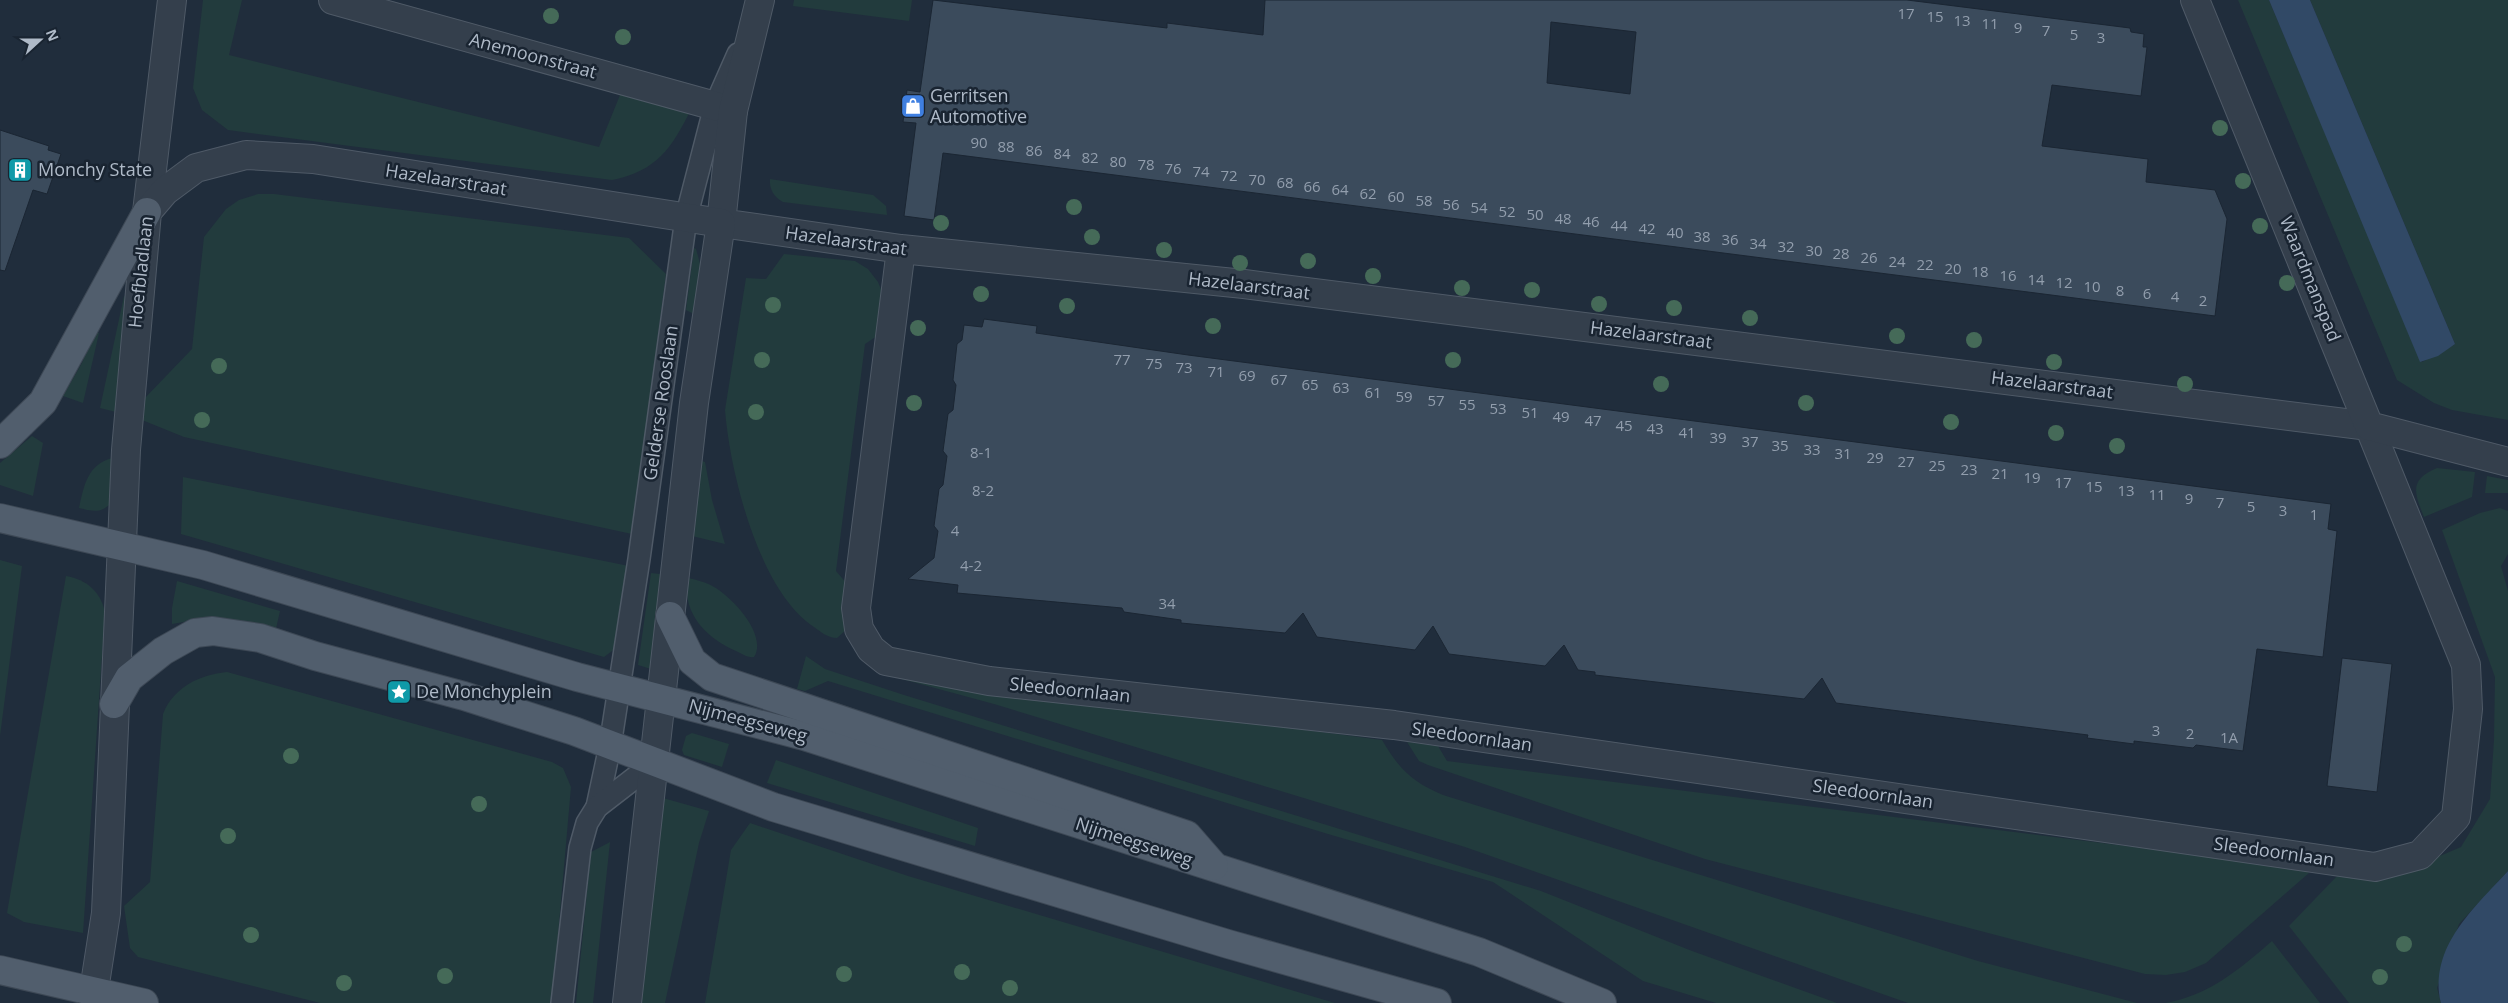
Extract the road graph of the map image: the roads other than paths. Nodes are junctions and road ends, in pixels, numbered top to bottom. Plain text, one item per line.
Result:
1 (172, 0) edge
2 (2196, 0) edge
3 (347, 2) edge
4 (759, 4) edge
5 (724, 109) junction
6 (147, 212) junction
7 (686, 218) junction
8 (721, 223) junction
9 (901, 249) junction
10 (2369, 426) junction
11 (0, 444) edge
12 (2508, 462) edge
13 (0, 518) edge
14 (121, 545) junction
15 (670, 616) junction
16 (619, 687) junction
17 (661, 698) junction
18 (114, 704) junction
19 (610, 746) junction
20 (654, 763) junction
21 (597, 807) junction
22 (1215, 868) junction
23 (0, 970) edge
24 (94, 997) edge
25 (144, 1003) edge
26 (562, 1003) edge
27 (627, 1003) edge
28 (1437, 1003) edge
29 (1602, 1003) edge

1 - 6 street, Hoefbladlaan
2 - 10 street, Waardmanspad
3 - 5 street, Anemoonstraat
4 - 5 street, Gelderse Rooslaan
5 - 7 lane, Gelderse Rooslaan
5 - 8 street, Gelderse Rooslaan
6 - 7 street, Hazelaarstraat
6 - 11 main road
6 - 14 street, Hoefbladlaan
7 - 8 street, Hazelaarstraat
7 - 16 lane, Gelderse Rooslaan
8 - 9 street, Hazelaarstraat
8 - 15 street, Gelderse Rooslaan
9 - 10 street, Hazelaarstraat
9 - 10 street, Sleedoornlaan
10 - 12 street
13 - 14 main road
14 - 16 main road
14 - 18 street
15 - 17 street, Gelderse Rooslaan
15 - 22 main road
16 - 17 main road
16 - 19 lane, Gelderse Rooslaan
17 - 20 street
17 - 22 main road, Nijmeegseweg
18 - 19 main road
18 - 24 street
19 - 20 main road
19 - 21 lane, Gelderse Rooslaan
20 - 21 lane
20 - 27 street
20 - 28 main road
21 - 26 lane
22 - 29 main road, Nijmeegseweg
23 - 24 main road
24 - 25 main road

